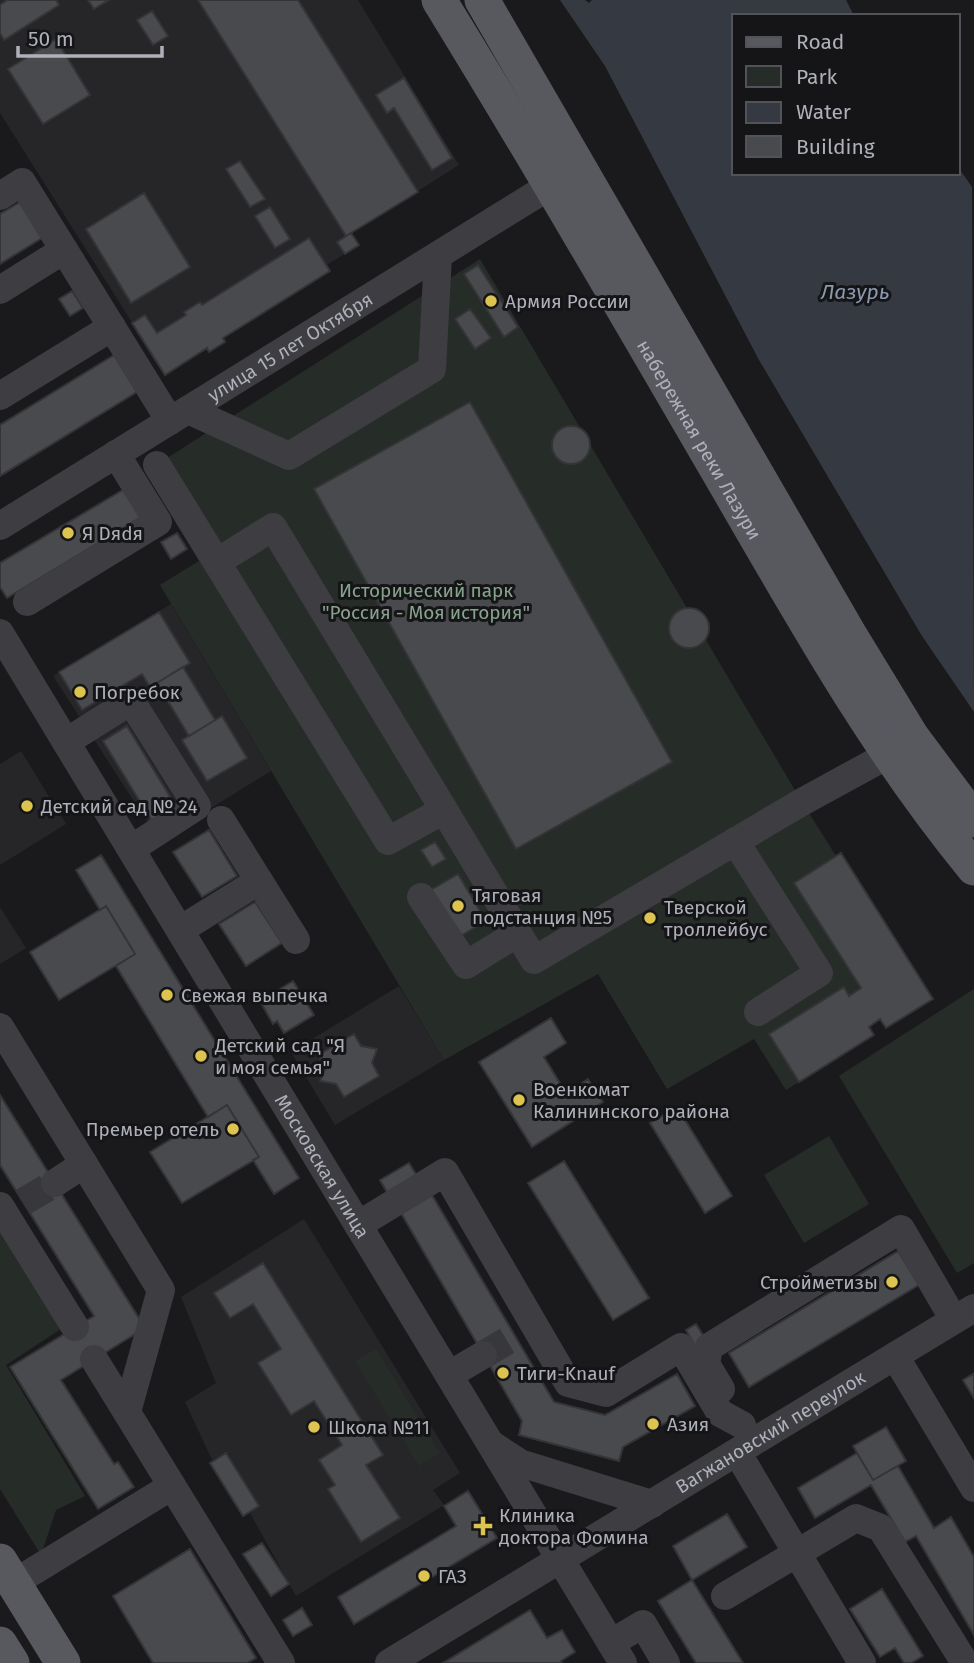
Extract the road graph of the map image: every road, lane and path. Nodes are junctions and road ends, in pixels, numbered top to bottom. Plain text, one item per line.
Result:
1 (439, 0) edge
2 (482, 0) edge
3 (566, 177) junction
4 (0, 196) edge
5 (64, 250) junction
6 (438, 256) junction
7 (0, 290) edge
8 (112, 327) junction
9 (0, 396) edge
10 (179, 415) junction
11 (116, 454) junction
12 (157, 464) dead end
13 (0, 526) edge
14 (217, 562) junction
15 (27, 601) dead end
16 (0, 633) edge
17 (66, 742) junction
18 (900, 746) junction
19 (444, 810) junction
20 (221, 820) dead end
21 (974, 820) edge
22 (735, 841) junction
23 (131, 849) junction
24 (974, 868) edge
25 (259, 881) junction
26 (421, 898) dead end
27 (180, 930) junction
28 (518, 933) junction
29 (296, 940) dead end
30 (758, 1012) dead end
31 (0, 1027) edge
32 (84, 1164) junction
33 (55, 1183) tunnel mouth
34 (7, 1210) edge
35 (358, 1225) junction
36 (964, 1314) edge
37 (75, 1328) dead end
38 (484, 1355) tunnel mouth
39 (895, 1356) junction
40 (94, 1359) dead end
41 (449, 1375) junction
42 (127, 1412) junction
43 (744, 1439) junction
44 (491, 1444) junction
45 (172, 1486) junction
46 (974, 1488) edge
47 (652, 1504) junction
48 (797, 1554) junction
49 (560, 1559) junction
50 (7, 1572) edge
51 (725, 1596) dead end
52 (0, 1644) edge
53 (617, 1653) edge
54 (274, 1660) edge
55 (12, 1663) edge
56 (63, 1663) edge
57 (388, 1663) edge
58 (666, 1663) edge
59 (862, 1663) edge
60 (965, 1663) edge

1 - 3 main road, набережная реки Лазури
2 - 3 main road, набережная реки Лазури
3 - 6 street, улица 15 лет Октября
3 - 18 main road, набережная реки Лазури
4 - 5 street
5 - 7 street
5 - 8 street
6 - 10 street, улица 15 лет Октября
6 - 10 street
8 - 9 street
8 - 10 street
10 - 11 street, улица 15 лет Октября
11 - 13 street, улица 15 лет Октября
11 - 15 street
12 - 14 street
14 - 19 street
14 - 19 street
16 - 17 street, Московская улица
17 - 23 street, Московская улица
17 - 23 street
18 - 21 main road, набережная реки Лазури
18 - 22 street
18 - 24 main road, набережная реки Лазури
19 - 28 street
20 - 25 street
22 - 28 street
22 - 30 street
23 - 27 street, Московская улица
25 - 27 street
25 - 29 street
26 - 28 street
27 - 35 street, Московская улица
31 - 32 street
32 - 33 street
32 - 42 street
34 - 37 street
35 - 41 street, Московская улица
35 - 43 street
36 - 39 street, Вагжановский переулок
36 - 43 street
38 - 41 street
39 - 43 street, Вагжановский переулок
39 - 46 street
40 - 42 street
41 - 44 street, Московская улица
42 - 45 street
43 - 47 street, Вагжановский переулок
43 - 48 street
44 - 47 street
44 - 49 street, Московская улица
45 - 50 street
45 - 54 street
47 - 49 street, Вагжановский переулок
48 - 51 street
48 - 59 street
48 - 60 street
49 - 53 street, Московская улица
49 - 57 street, Вагжановский переулок
50 - 56 main road
52 - 55 main road
53 - 58 street

